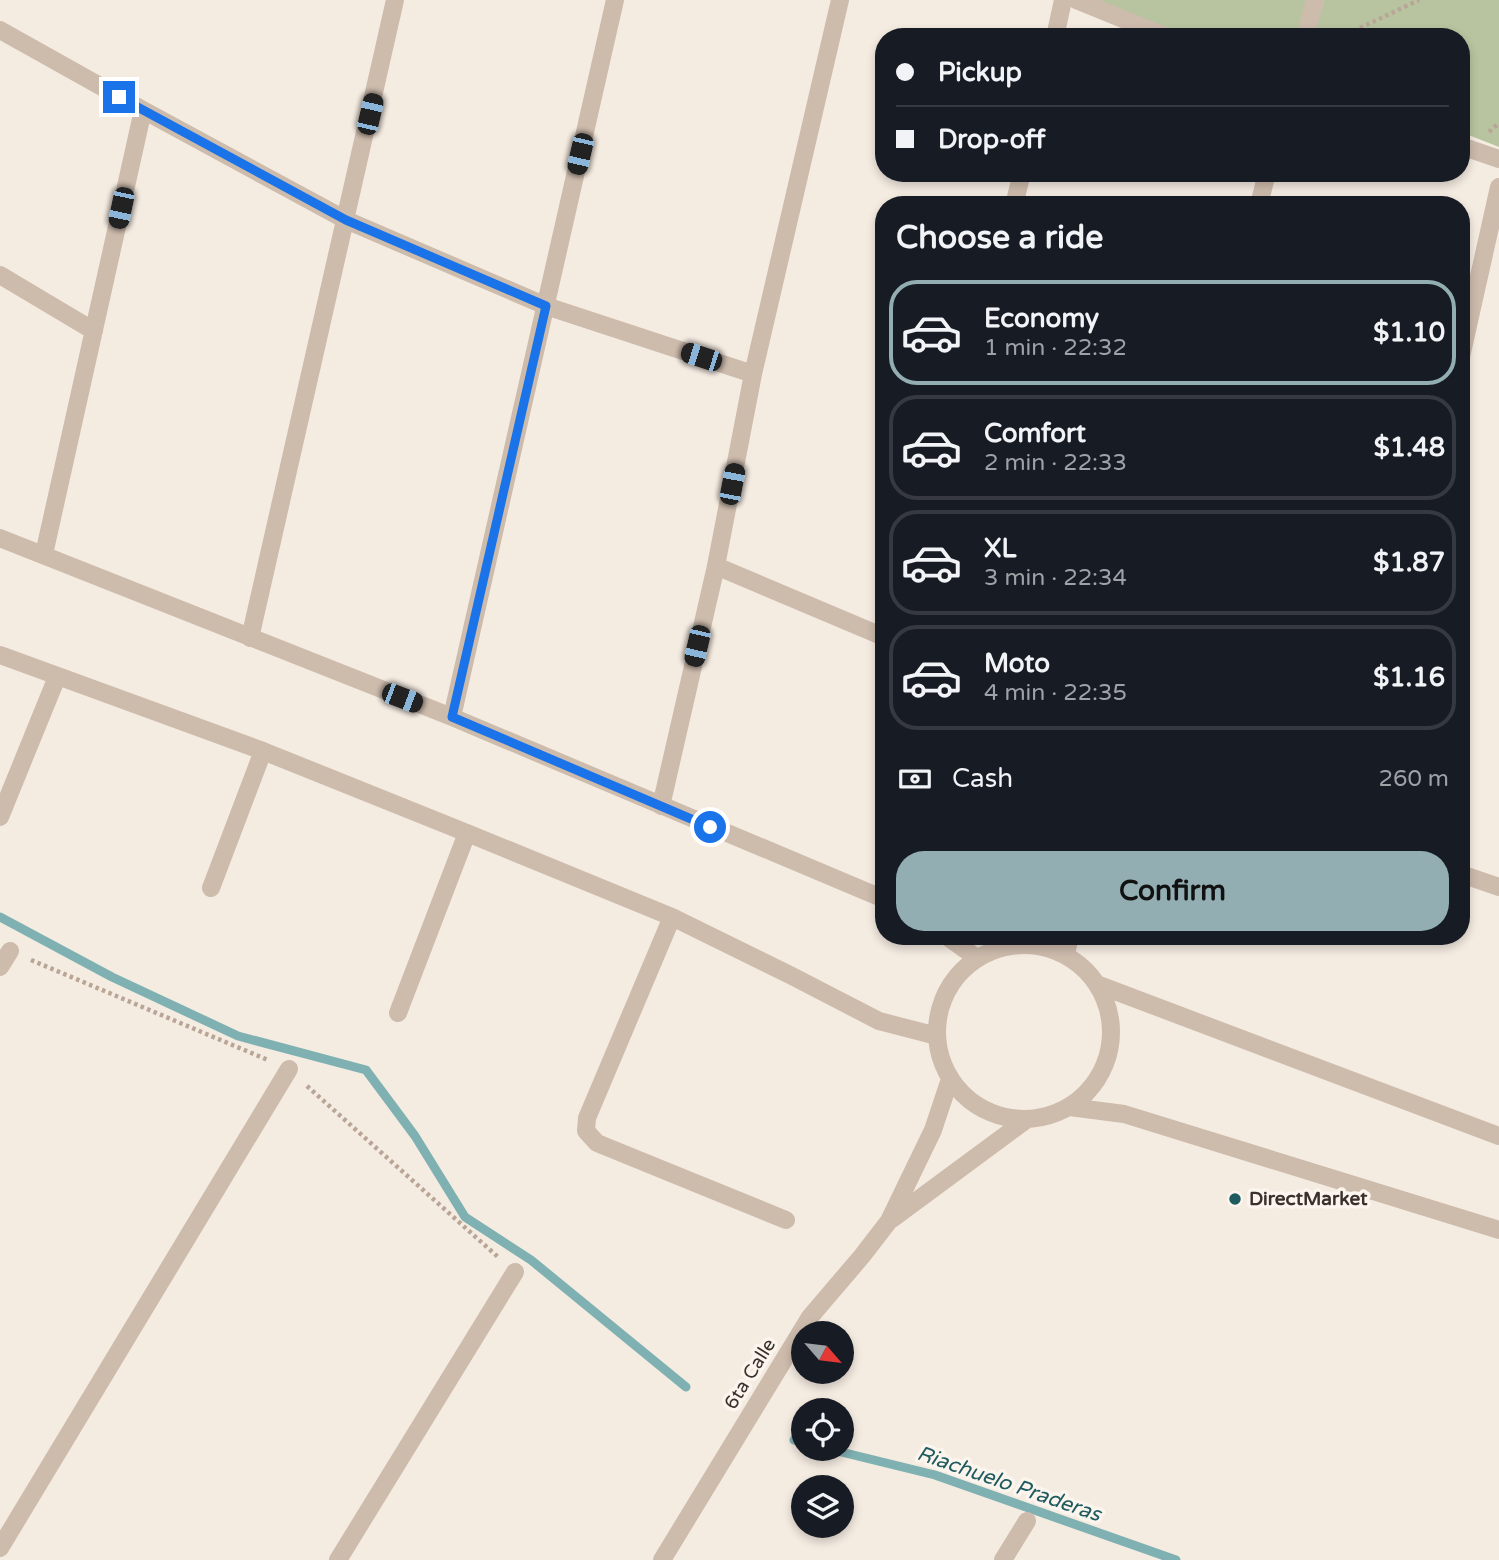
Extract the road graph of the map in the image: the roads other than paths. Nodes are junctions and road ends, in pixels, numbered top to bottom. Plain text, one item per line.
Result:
1 (615, 0) edge
2 (840, 0) edge
3 (1063, 0) edge
4 (1076, 0) edge
5 (1315, 0) edge
6 (389, 3) edge
7 (1057, 28) edge
8 (1145, 28) edge
9 (1307, 28) edge
10 (0, 30) edge
11 (143, 110) junction
12 (1470, 149) edge
13 (1499, 159) edge
14 (1499, 187) edge
15 (346, 220) junction
16 (0, 275) edge
17 (546, 306) junction
18 (1470, 317) edge
19 (94, 331) junction
20 (753, 374) junction
21 (0, 538) edge
22 (44, 554) junction
23 (716, 566) junction
24 (875, 632) edge
25 (250, 638) junction
26 (0, 655) edge
27 (57, 677) junction
28 (452, 717) junction
29 (263, 751) junction
30 (661, 806) junction
31 (0, 817) edge
32 (467, 833) junction
33 (1470, 877) edge
34 (1499, 887) edge
35 (211, 888) dead end
36 (875, 895) edge
37 (672, 918) junction
38 (959, 945) edge
39 (1068, 945) edge
40 (9, 951) dead end
41 (1066, 954) junction
42 (977, 958) junction
43 (0, 967) edge
44 (1099, 985) junction
45 (398, 1013) dead end
46 (937, 1036) junction
47 (289, 1069) dead end
48 (950, 1079) junction
49 (1070, 1107) junction
50 (1026, 1120) junction
51 (1499, 1136) edge
52 (786, 1220) dead end
53 (889, 1221) junction
54 (1499, 1230) edge
55 (515, 1272) dead end
56 (1027, 1521) dead end
57 (0, 1548) edge
58 (338, 1560) edge
59 (662, 1560) edge
60 (1003, 1560) edge

1 - 17 street
2 - 20 street
3 - 7 street
4 - 8 street
5 - 9 street
6 - 15 street
10 - 11 street
11 - 15 street
11 - 19 street
12 - 13 street
14 - 18 street
15 - 17 street
15 - 25 street
16 - 19 street
17 - 20 street
17 - 28 street
19 - 22 street
20 - 23 street
21 - 22 street
22 - 25 street
23 - 24 street
23 - 30 street
25 - 28 street
26 - 27 street
27 - 29 street
27 - 31 street
28 - 30 street
29 - 32 street
29 - 35 street
30 - 36 street
32 - 37 street
32 - 45 street
33 - 34 street
37 - 46 street
37 - 52 street
38 - 42 street
39 - 41 street
40 - 43 street
41 - 42 street
41 - 44 street
42 - 46 street
44 - 49 street
44 - 51 street
46 - 48 street
47 - 57 street
48 - 50 street
48 - 53 street, 6ta Calle
49 - 50 street
49 - 54 street
50 - 53 street, 6ta Calle
53 - 59 street, 6ta Calle
55 - 58 street
56 - 60 street

